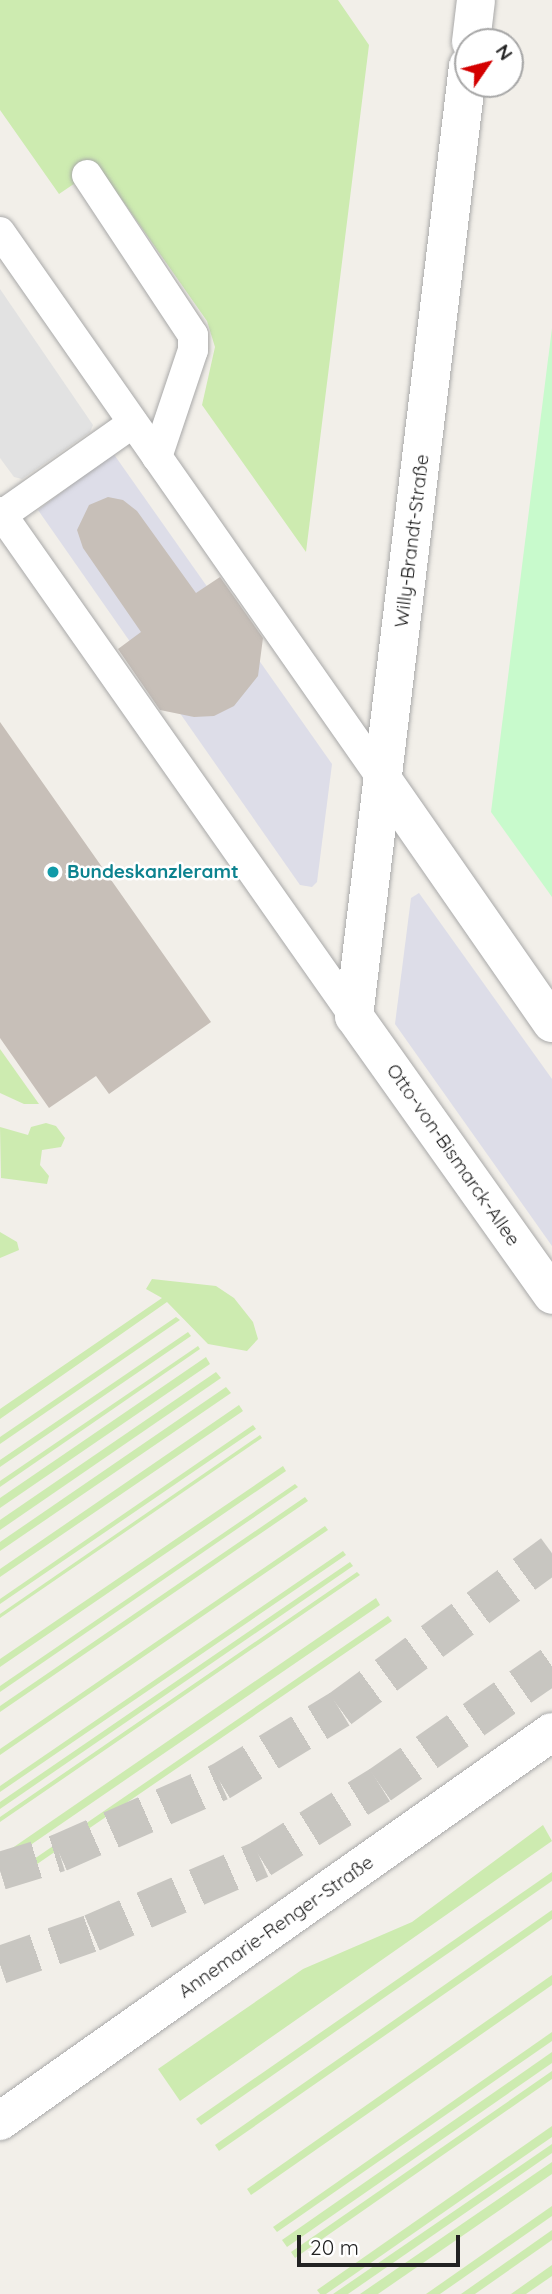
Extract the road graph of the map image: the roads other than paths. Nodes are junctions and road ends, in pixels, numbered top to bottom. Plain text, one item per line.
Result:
1 (476, 0) edge
2 (473, 28) edge
3 (464, 98) edge
4 (87, 175) dead end
5 (0, 232) edge
6 (133, 423) junction
7 (157, 457) junction
8 (1, 513) edge
9 (383, 780) junction
10 (354, 1016) junction
11 (552, 1023) edge
12 (552, 1295) edge
13 (552, 1732) edge
14 (0, 2122) edge

1 - 2 street
3 - 9 street, Willy-Brandt-Straße
4 - 7 lane
5 - 6 lane
6 - 7 lane
6 - 8 lane
7 - 9 lane
8 - 10 lane
9 - 10 street, Willy-Brandt-Straße
9 - 11 street
10 - 12 street, Otto-von-Bismarck-Allee
13 - 14 street, Annemarie-Renger-Straße

